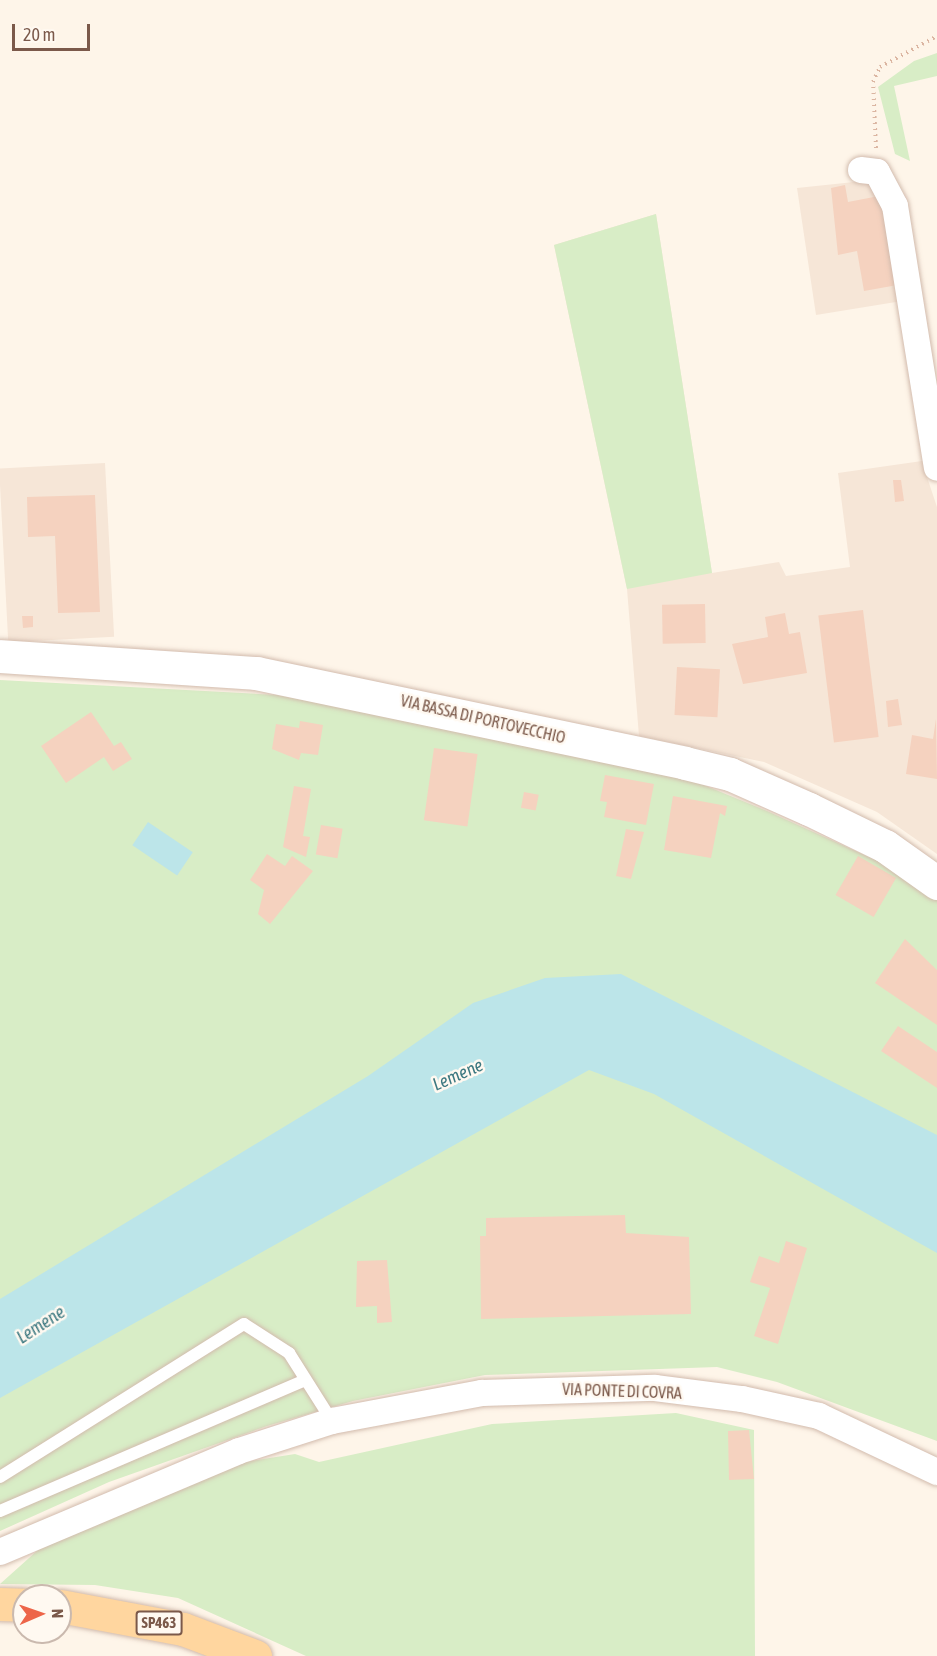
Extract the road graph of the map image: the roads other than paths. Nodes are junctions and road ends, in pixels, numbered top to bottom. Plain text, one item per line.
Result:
1 (869, 171) road end
2 (937, 468) edge
3 (0, 656) edge
4 (937, 883) edge
5 (304, 1381) junction
6 (332, 1421) junction
7 (937, 1472) edge
8 (0, 1477) edge
9 (0, 1511) edge
10 (0, 1552) edge
11 (72, 1608) edge
12 (255, 1656) edge

1 - 2 street
3 - 4 street, VIA BASSA DI PORTOVECCHIO
5 - 6 lane
5 - 8 lane
5 - 9 lane
6 - 7 street, VIA PONTE DI COVRA
6 - 10 street, VIA PONTE DI COVRA
11 - 12 main road, SP463

